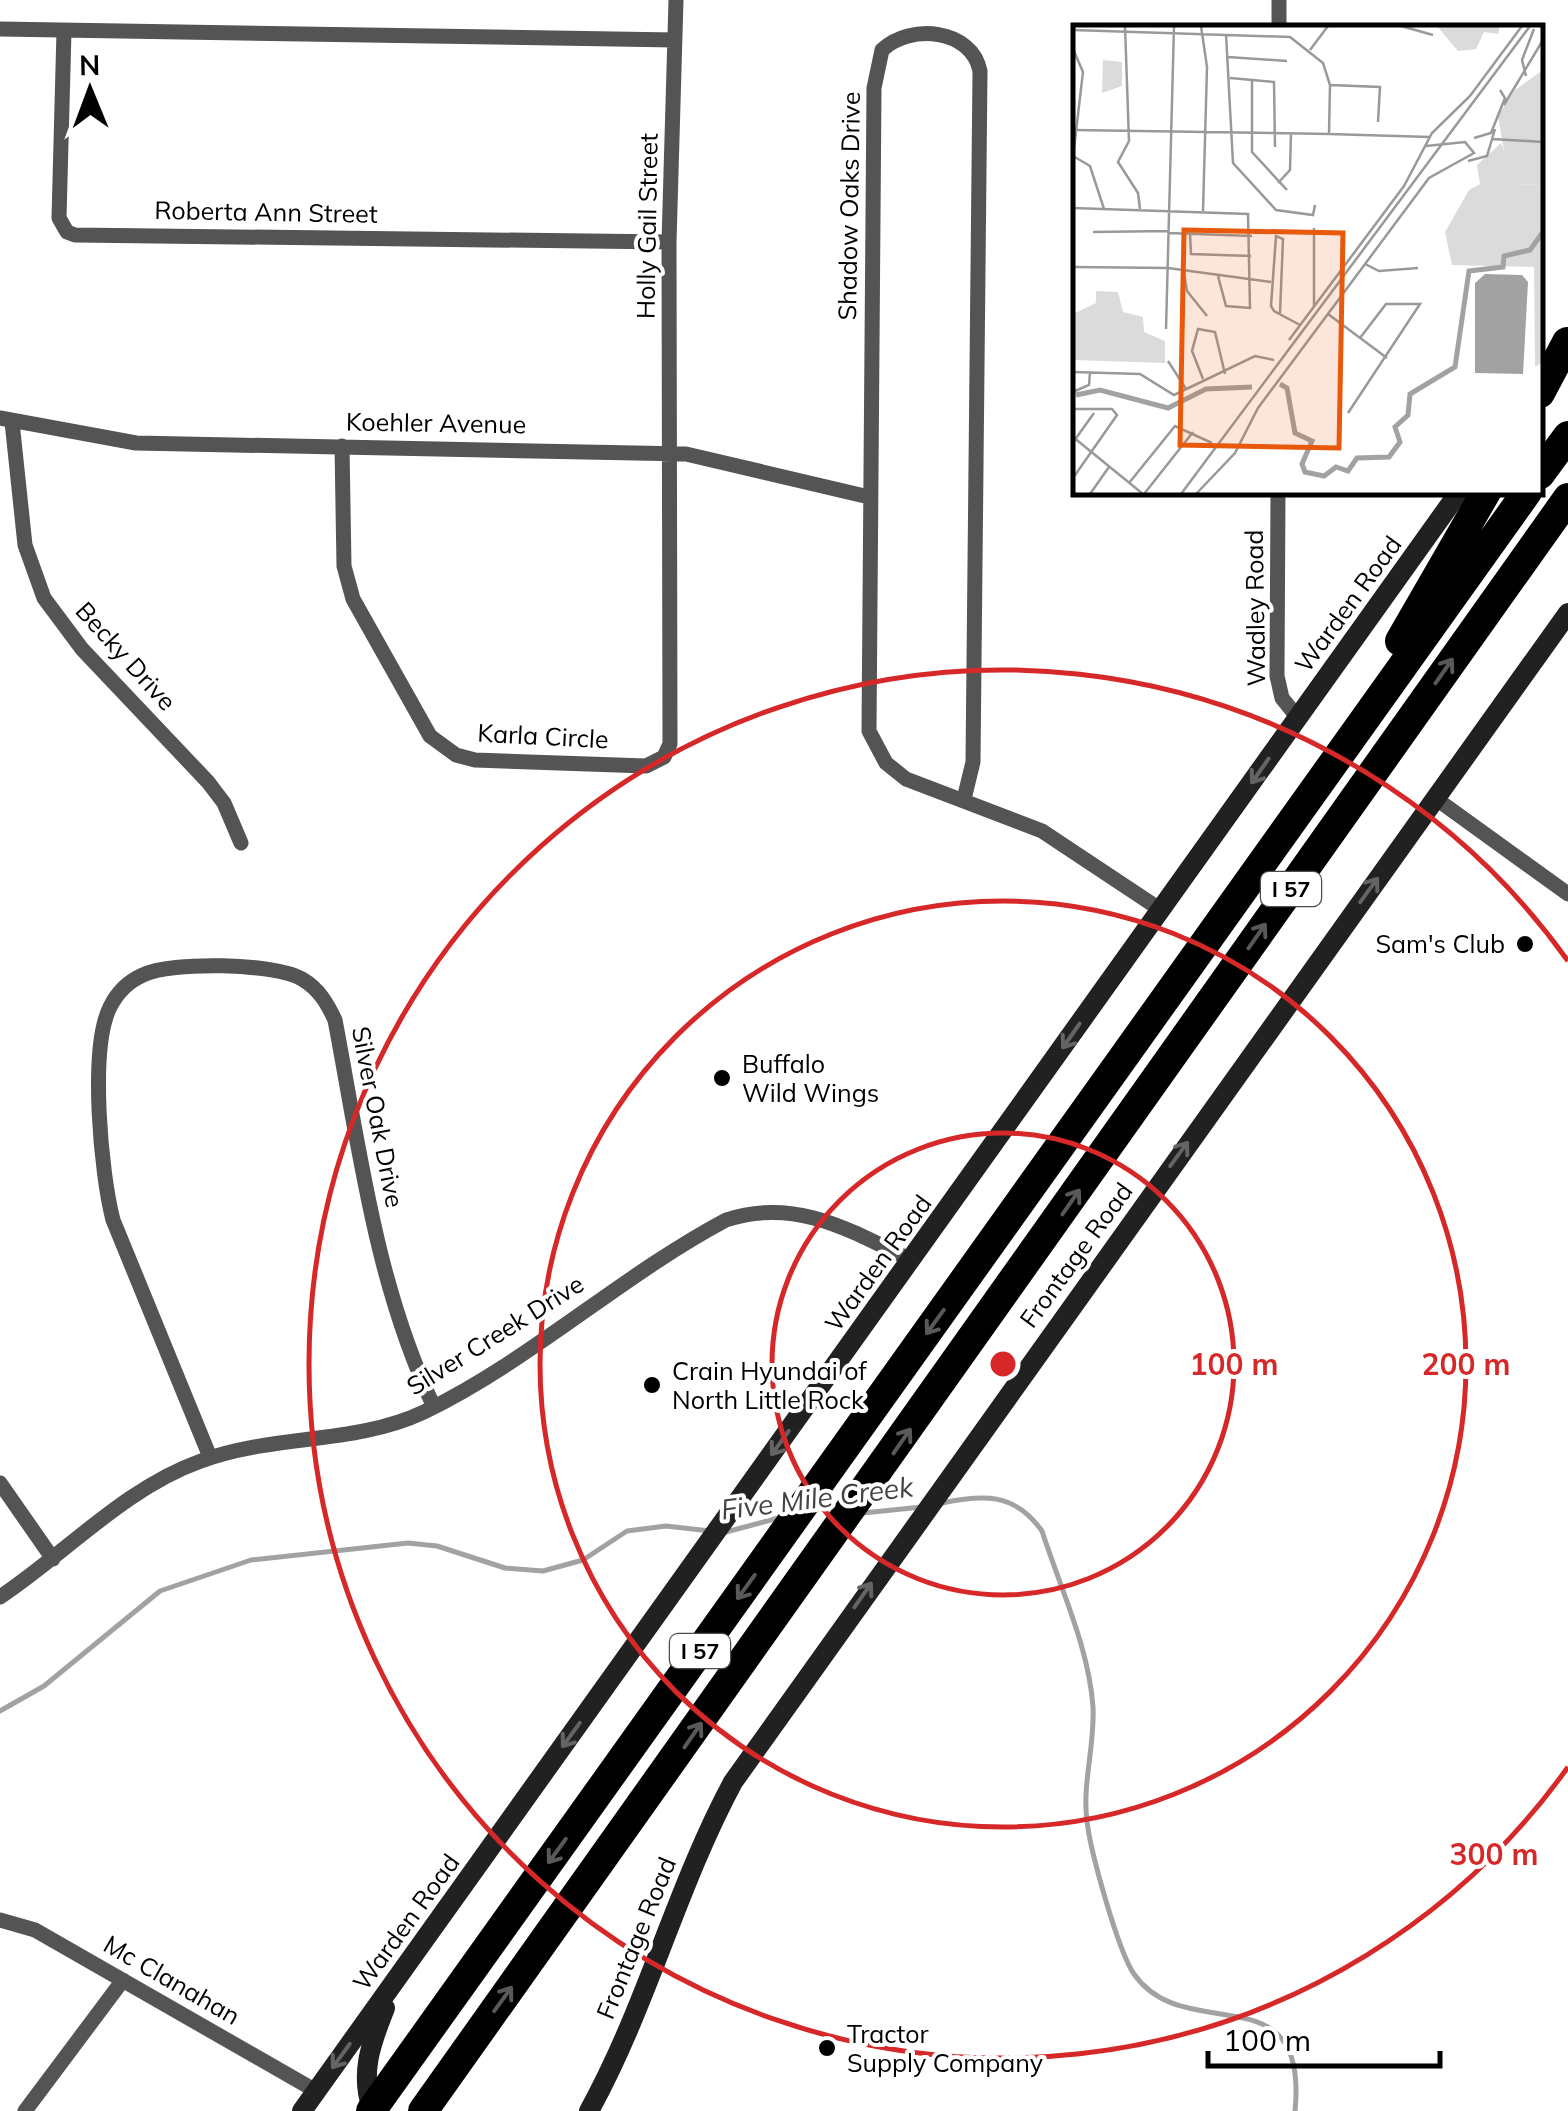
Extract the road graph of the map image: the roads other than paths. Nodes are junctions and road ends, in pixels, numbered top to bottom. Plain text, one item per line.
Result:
1 (676, 0) edge
2 (0, 28) edge
3 (64, 31) junction
4 (675, 40) junction
5 (669, 242) junction
6 (1567, 341) edge
7 (1543, 374) edge
8 (1543, 387) edge
9 (6, 420) edge
10 (1568, 436) edge
11 (342, 446) junction
12 (672, 453) junction
13 (1543, 470) edge
14 (1278, 495) edge
15 (1457, 495) edge
16 (1484, 495) edge
17 (1526, 495) edge
18 (869, 498) junction
19 (1568, 498) edge
20 (1568, 613) edge
21 (1298, 718) junction
22 (1310, 794) junction
23 (1435, 798) junction
24 (964, 799) junction
25 (241, 843) dead end
26 (1568, 894) edge
27 (1161, 910) junction
28 (911, 1260) junction
29 (434, 1406) junction
30 (210, 1458) junction
31 (0, 1483) edge
32 (53, 1559) junction
33 (0, 1597) edge
34 (0, 1920) edge
35 (400, 1974) junction
36 (123, 1980) junction
37 (316, 2091) junction
38 (589, 2108) edge
39 (25, 2111) edge
40 (302, 2111) edge
41 (372, 2111) edge
42 (424, 2111) edge

1 - 4 street, Holly Gail Street
2 - 3 street
3 - 4 street
3 - 5 street, Roberta Ann Street
4 - 5 street, Holly Gail Street
5 - 12 street, Holly Gail Street
6 - 7 main road
6 - 8 highway
9 - 11 street, Koehler Avenue
9 - 25 street, Becky Drive
10 - 13 highway
11 - 12 street, Koehler Avenue
11 - 12 street, Karla Circle
12 - 18 street, Koehler Avenue
14 - 21 street, Wadley Road
15 - 21 main road, Warden Road
16 - 22 highway
17 - 22 highway, I 57
18 - 24 street, Shadow Oaks Drive
18 - 24 street, Shadow Oaks Drive
42 -> 19 highway, I 57
20 - 23 main road, Frontage Road
21 -> 27 main road, Warden Road
22 -> 41 highway, I 57
23 - 26 street
38 -> 23 main road, Frontage Road
24 - 27 street, Shadow Oaks Drive
27 -> 28 main road, Warden Road
28 - 29 street, Silver Creek Drive
28 -> 35 main road, Warden Road
29 - 30 street, Silver Creek Drive
29 - 30 street, Silver Oak Drive
30 - 32 street, Silver Creek Drive
31 - 32 street
32 - 33 street, Silver Creek Drive
34 - 36 street, Mc Clanahan
35 -> 37 main road, Warden Road
35 - 41 main road
36 - 37 street, Mc Clanahan
36 - 39 street
37 - 40 main road, Warden Road

